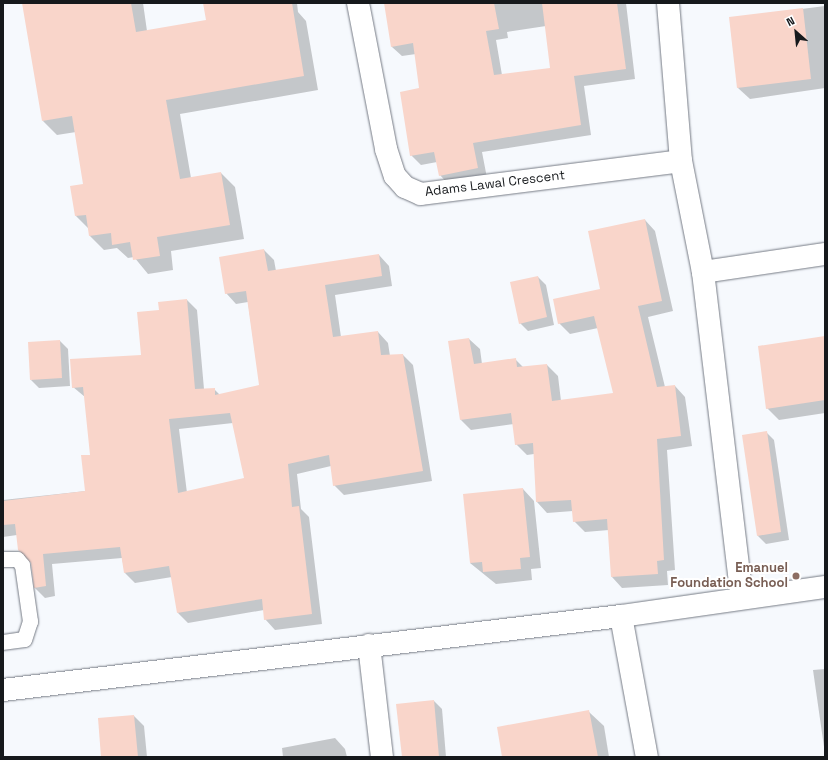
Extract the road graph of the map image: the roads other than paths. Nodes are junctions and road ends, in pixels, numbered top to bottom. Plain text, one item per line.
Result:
1 (358, 3) edge
2 (668, 3) edge
3 (681, 161) junction
4 (825, 254) edge
5 (703, 272) junction
6 (3, 559) edge
7 (825, 587) edge
8 (742, 597) junction
9 (621, 616) junction
10 (3, 642) edge
11 (369, 646) junction
12 (3, 690) edge
13 (382, 757) edge
14 (647, 757) edge

1 - 3 street, Adams Lawal Crescent
2 - 3 street
3 - 5 street
4 - 5 street
5 - 8 street
6 - 10 lane
7 - 8 street
8 - 9 street
9 - 11 street
9 - 14 street
11 - 12 street
11 - 13 street

